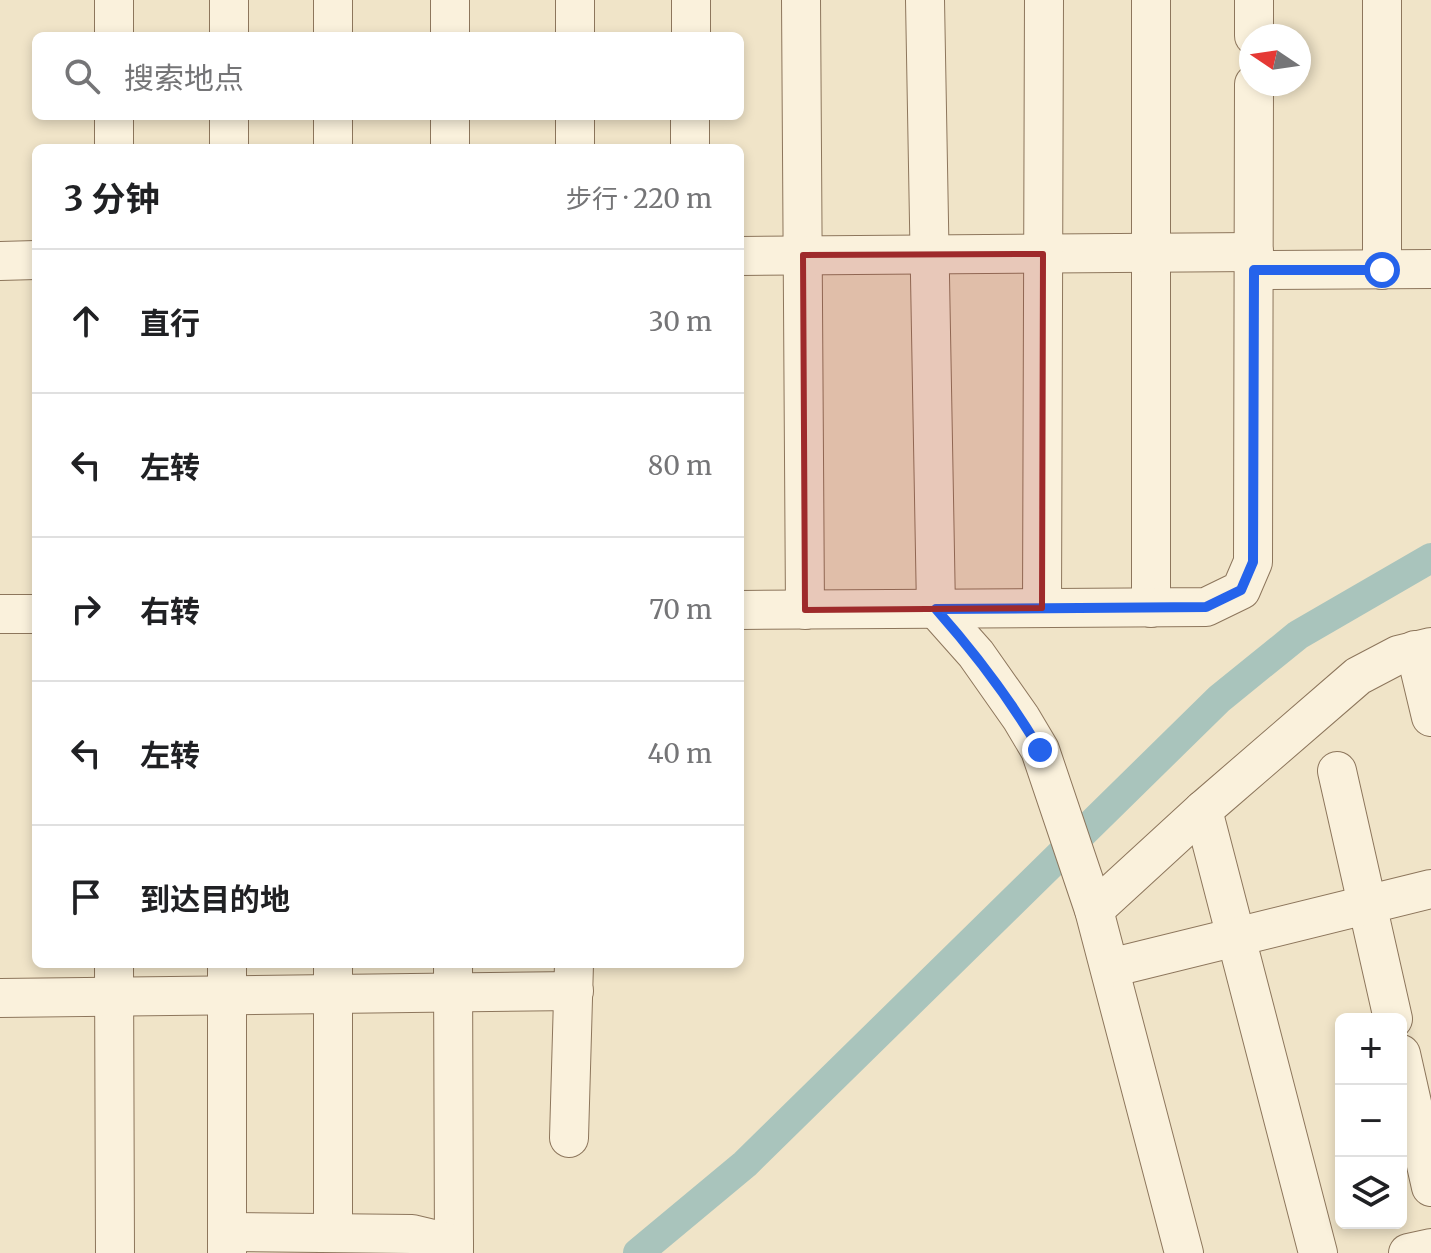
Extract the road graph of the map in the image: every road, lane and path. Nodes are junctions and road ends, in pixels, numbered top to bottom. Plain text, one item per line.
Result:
1 (114, 0) edge
2 (229, 0) edge
3 (333, 0) edge
4 (450, 0) edge
5 (575, 0) edge
6 (691, 0) edge
7 (801, 0) edge
8 (925, 0) edge
9 (1044, 0) edge
10 (1151, 0) edge
11 (1254, 0) edge
12 (1382, 0) edge
13 (1254, 24) edge
14 (114, 32) edge
15 (229, 32) edge
16 (333, 32) edge
17 (450, 32) edge
18 (575, 32) edge
19 (691, 32) edge
20 (1254, 96) edge
21 (114, 120) edge
22 (229, 120) edge
23 (333, 120) edge
24 (450, 120) edge
25 (575, 120) edge
26 (690, 120) edge
27 (114, 144) edge
28 (229, 144) edge
29 (333, 144) edge
30 (450, 144) edge
31 (575, 144) edge
32 (690, 144) edge
33 (1151, 253) junction
34 (930, 254) junction
35 (1043, 254) junction
36 (803, 255) junction
37 (744, 256) edge
38 (32, 260) edge
39 (0, 261) edge
40 (1254, 261) junction
41 (1431, 269) edge
42 (1382, 270) junction
43 (1042, 608) junction
44 (1151, 608) junction
45 (936, 609) junction
46 (744, 610) edge
47 (805, 610) junction
48 (0, 614) edge
49 (32, 614) edge
50 (1423, 648) edge
51 (1431, 717) edge
52 (1337, 771) dead end
53 (1203, 810) junction
54 (1431, 889) edge
55 (1091, 904) junction
56 (1367, 905) junction
57 (1236, 937) junction
58 (1110, 968) junction
59 (453, 978) edge
60 (574, 978) edge
61 (332, 979) edge
62 (114, 980) edge
63 (227, 980) edge
64 (0, 998) edge
65 (1392, 1013) edge
66 (1407, 1081) edge
67 (569, 1138) dead end
68 (1431, 1187) edge
69 (333, 1233) junction
70 (227, 1243) edge
71 (454, 1248) edge
72 (1431, 1248) edge
73 (115, 1253) edge
74 (1184, 1253) edge
75 (1318, 1253) edge
76 (1408, 1253) edge

1 - 14 street
2 - 15 street
3 - 16 street
4 - 17 street
5 - 18 street
6 - 19 street
7 - 36 street
8 - 34 street
9 - 35 street
10 - 33 street
11 - 13 street
12 - 42 street
20 - 40 street
21 - 27 street
22 - 28 street
23 - 29 street
24 - 30 street
25 - 31 street
26 - 32 street
33 - 35 street
33 - 40 street
33 - 44 street
34 - 35 street
34 - 36 street
34 - 45 street
35 - 43 street
36 - 37 street
36 - 47 street
38 - 39 street
40 - 42 street
40 - 44 street
41 - 42 street
43 - 44 street
43 - 45 street
45 - 47 street
45 - 55 street
46 - 47 street
48 - 49 street
50 - 51 street
50 - 53 street
52 - 56 street
53 - 55 street
53 - 57 street
54 - 56 street
55 - 58 street
56 - 57 street
56 - 65 street
57 - 58 street
57 - 75 street
58 - 74 street
59 - 60 street
59 - 61 street
59 - 71 street
60 - 67 street
61 - 63 street
61 - 69 street
62 - 63 street
62 - 64 street
62 - 73 street
63 - 70 street
66 - 68 street
69 - 70 street
69 - 71 street
72 - 76 street

